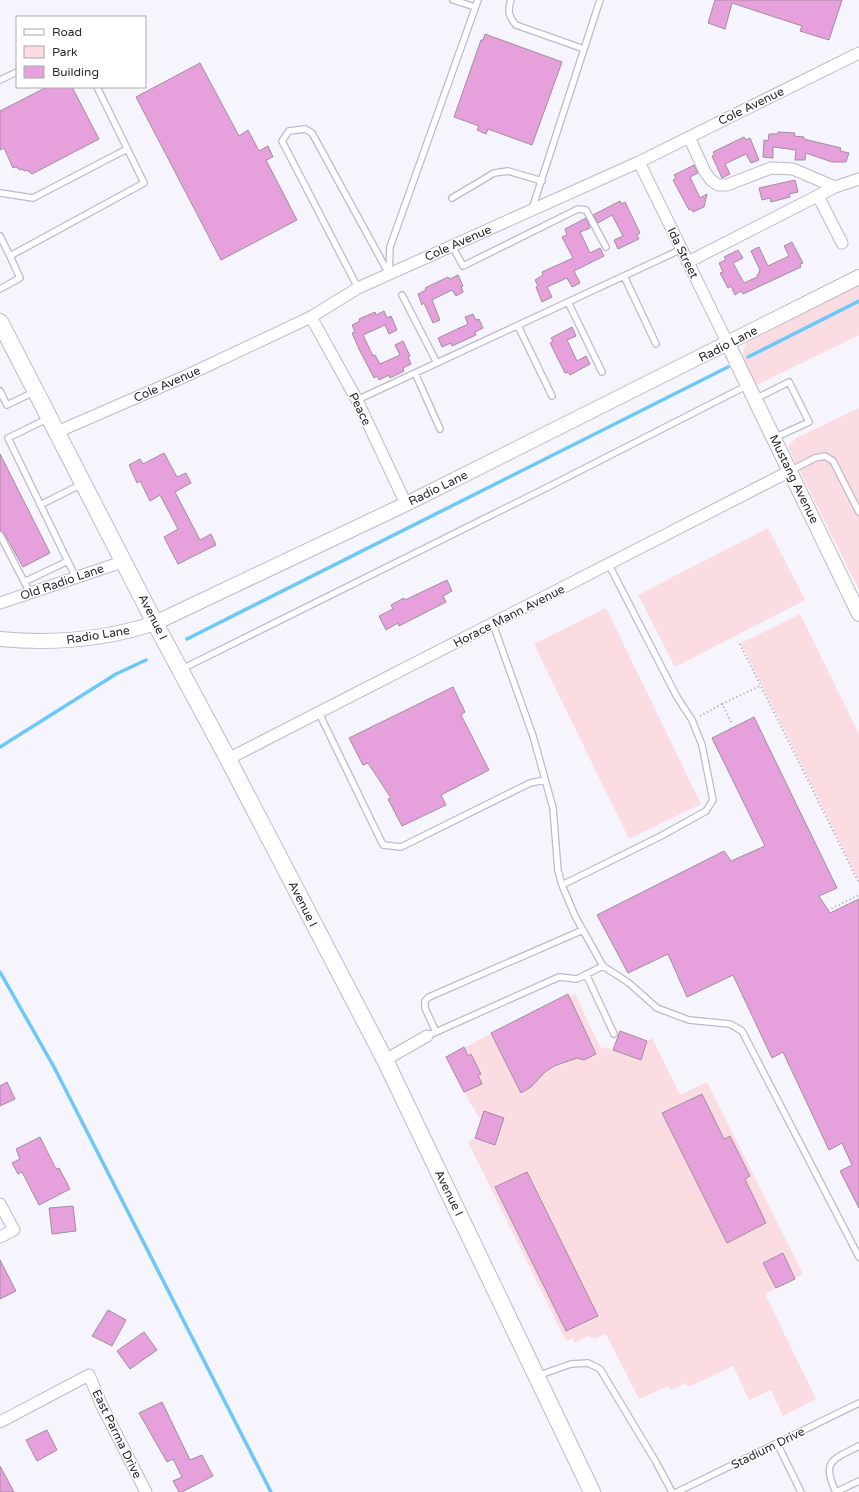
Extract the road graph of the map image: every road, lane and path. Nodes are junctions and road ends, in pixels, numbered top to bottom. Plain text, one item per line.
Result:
1 (453, 0) edge
2 (478, 0) edge
3 (511, 0) edge
4 (600, 0) edge
5 (475, 7) junction
6 (584, 49) junction
7 (859, 53) edge
8 (16, 72) edge
9 (0, 80) edge
10 (97, 88) edge
11 (689, 137) junction
12 (127, 149) junction
13 (639, 162) junction
14 (859, 179) edge
15 (542, 181) junction
16 (835, 187) junction
17 (0, 193) edge
18 (818, 196) junction
19 (452, 198) dead end
20 (532, 210) junction
21 (0, 236) edge
22 (842, 243) dead end
23 (452, 246) junction
24 (606, 247) dead end
25 (682, 249) junction
26 (10, 256) junction
27 (688, 262) junction
28 (389, 274) junction
29 (624, 276) junction
30 (859, 277) edge
31 (358, 288) junction
32 (0, 289) edge
33 (402, 294) dead end
34 (568, 302) junction
35 (311, 317) junction
36 (0, 322) edge
37 (518, 326) junction
38 (656, 344) dead end
39 (728, 344) junction
40 (437, 363) junction
41 (602, 372) dead end
42 (415, 373) junction
43 (748, 385) junction
44 (0, 390) edge
45 (35, 391) junction
46 (552, 396) dead end
47 (755, 399) junction
48 (357, 400) junction
49 (53, 425) junction
50 (440, 429) dead end
51 (774, 438) junction
52 (790, 471) junction
53 (84, 484) junction
54 (406, 504) junction
55 (40, 505) junction
56 (859, 512) edge
57 (0, 535) edge
58 (68, 561) junction
59 (125, 561) junction
60 (609, 565) junction
61 (76, 578) junction
62 (24, 582) junction
63 (30, 593) junction
64 (0, 603) edge
65 (859, 614) edge
66 (155, 623) junction
67 (493, 624) junction
68 (0, 639) edge
69 (740, 644) dead end
70 (180, 670) junction
71 (761, 686) junction
72 (722, 704) junction
73 (319, 713) junction
74 (692, 720) junction
75 (731, 722) dead end
76 (228, 759) junction
77 (545, 780) junction
78 (859, 883) edge
79 (562, 885) junction
80 (859, 895) edge
81 (828, 910) dead end
82 (583, 930) junction
83 (603, 966) junction
84 (586, 974) junction
85 (431, 1034) junction
86 (614, 1034) dead end
87 (385, 1060) junction
88 (0, 1204) edge
89 (0, 1237) edge
90 (859, 1257) edge
91 (537, 1376) junction
92 (859, 1403) edge
93 (0, 1422) edge
94 (777, 1443) junction
95 (859, 1446) edge
96 (859, 1481) edge
97 (146, 1492) edge
98 (592, 1492) edge
99 (672, 1492) edge
100 (677, 1492) edge
101 (801, 1492) edge
102 (836, 1492) edge

1 - 5 lane
2 - 5 lane
3 - 6 lane
4 - 6 lane
5 - 28 lane
6 - 15 lane
7 - 11 street, Cole Avenue
8 - 9 lane
10 - 12 lane
11 - 13 street, Cole Avenue
11 - 16 street
12 - 17 lane
12 - 26 lane
13 - 20 street, Cole Avenue
13 - 25 street, Ida Street
14 - 16 street
15 - 19 lane
15 - 20 lane
16 - 18 street
18 - 22 street
18 - 27 street
20 - 23 street, Cole Avenue
21 - 26 lane
23 - 24 lane
23 - 28 street, Cole Avenue
25 - 27 street, Ida Street
25 - 29 lane
26 - 32 lane
27 - 39 street, Ida Street
28 - 31 street, Cole Avenue
28 - 31 lane
29 - 34 lane
29 - 38 lane
30 - 39 street, Radio Lane
31 - 35 street, Cole Avenue
33 - 40 lane
34 - 37 lane
34 - 41 lane
35 - 48 street, Peace
35 - 49 street, Cole Avenue
36 - 45 main road, Avenue I
37 - 40 lane
37 - 46 lane
39 - 43 street, Mustang Avenue
39 - 54 street, Radio Lane
40 - 42 lane
42 - 48 lane
42 - 50 lane
43 - 47 street, Mustang Avenue
43 - 70 lane
44 - 45 lane
45 - 49 main road, Avenue I
47 - 51 street, Mustang Avenue
47 - 51 lane
48 - 54 street, Peace
49 - 53 main road, Avenue I
49 - 55 lane
51 - 52 street, Mustang Avenue
52 - 56 lane
52 - 60 street, Horace Mann Avenue
52 - 65 street, Mustang Avenue
53 - 55 lane
53 - 59 main road, Avenue I
54 - 66 street, Radio Lane
55 - 58 lane
57 - 62 lane
58 - 61 lane
58 - 62 lane
59 - 61 street, Old Radio Lane
59 - 66 main road, Avenue I
60 - 67 street, Horace Mann Avenue
60 - 74 lane
61 - 63 street, Old Radio Lane
62 - 63 lane
63 - 64 street, Old Radio Lane
66 - 68 street, Radio Lane
66 - 70 main road, Avenue I
67 - 73 street, Horace Mann Avenue
67 - 77 lane
69 - 71 path
70 - 76 main road, Avenue I
71 - 72 path
71 - 78 path
72 - 74 path
72 - 75 path
73 - 76 street, Horace Mann Avenue
73 - 77 lane
74 - 79 lane
76 - 87 main road, Avenue I
77 - 79 lane
79 - 82 lane
80 - 81 path
82 - 83 lane
82 - 85 lane
83 - 84 lane
83 - 90 lane
84 - 85 lane
84 - 86 lane
85 - 87 street
87 - 91 main road, Avenue I
88 - 89 street
91 - 98 main road, Avenue I
91 - 99 lane
92 - 94 lane, Stadium Drive
93 - 97 street, East Parma Drive
94 - 100 lane, Stadium Drive
94 - 101 lane
95 - 102 lane
96 - 102 lane

